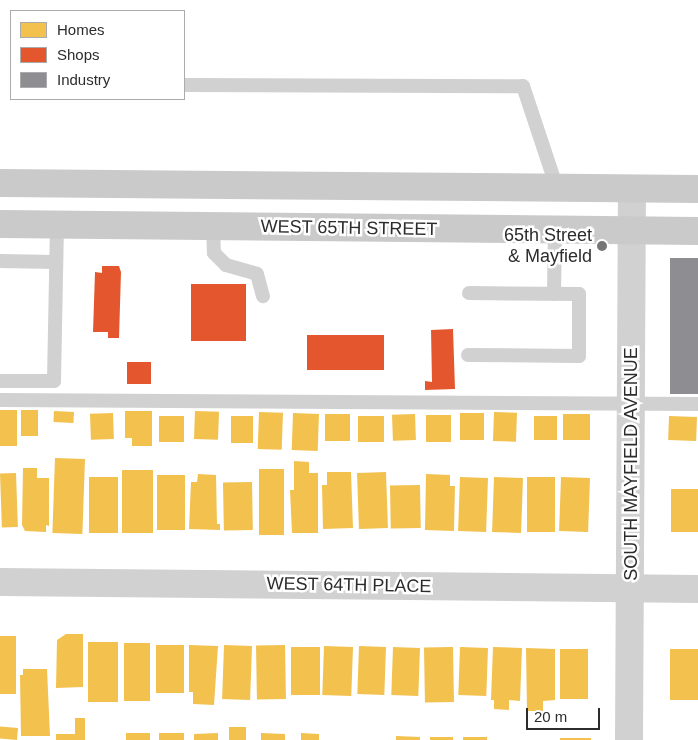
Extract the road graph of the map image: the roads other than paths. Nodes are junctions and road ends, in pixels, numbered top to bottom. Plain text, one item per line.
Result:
1 (185, 85) edge
2 (0, 183) edge
3 (557, 188) junction
4 (632, 189) junction
5 (698, 189) edge
6 (0, 224) edge
7 (56, 225) junction
8 (213, 226) junction
9 (555, 230) junction
10 (632, 230) junction
11 (698, 230) edge
12 (0, 261) edge
13 (56, 262) junction
14 (469, 293) dead end
15 (554, 294) junction
16 (263, 296) dead end
17 (468, 355) dead end
18 (0, 381) edge
19 (23, 381) junction
20 (0, 400) edge
21 (22, 400) junction
22 (631, 403) junction
23 (698, 404) edge
24 (0, 582) edge
25 (630, 588) junction
26 (698, 589) edge
27 (629, 740) edge

1 - 3 lane
2 - 3 street
3 - 4 street
4 - 5 street
4 - 10 street, SOUTH MAYFIELD AVENUE
6 - 7 street, WEST 65TH STREET
7 - 8 street, WEST 65TH STREET
7 - 13 lane
8 - 9 street, WEST 65TH STREET
8 - 16 lane
9 - 10 street, WEST 65TH STREET
9 - 15 lane
10 - 11 street, WEST 65TH STREET
10 - 22 street, SOUTH MAYFIELD AVENUE
12 - 13 lane
13 - 19 lane
14 - 15 lane
15 - 17 lane
18 - 19 lane
19 - 21 lane
20 - 21 lane
21 - 22 lane
22 - 23 lane
22 - 25 street, SOUTH MAYFIELD AVENUE
24 - 25 street, WEST 64TH PLACE
25 - 26 street, WEST 64TH PLACE
25 - 27 street, SOUTH MAYFIELD AVENUE

